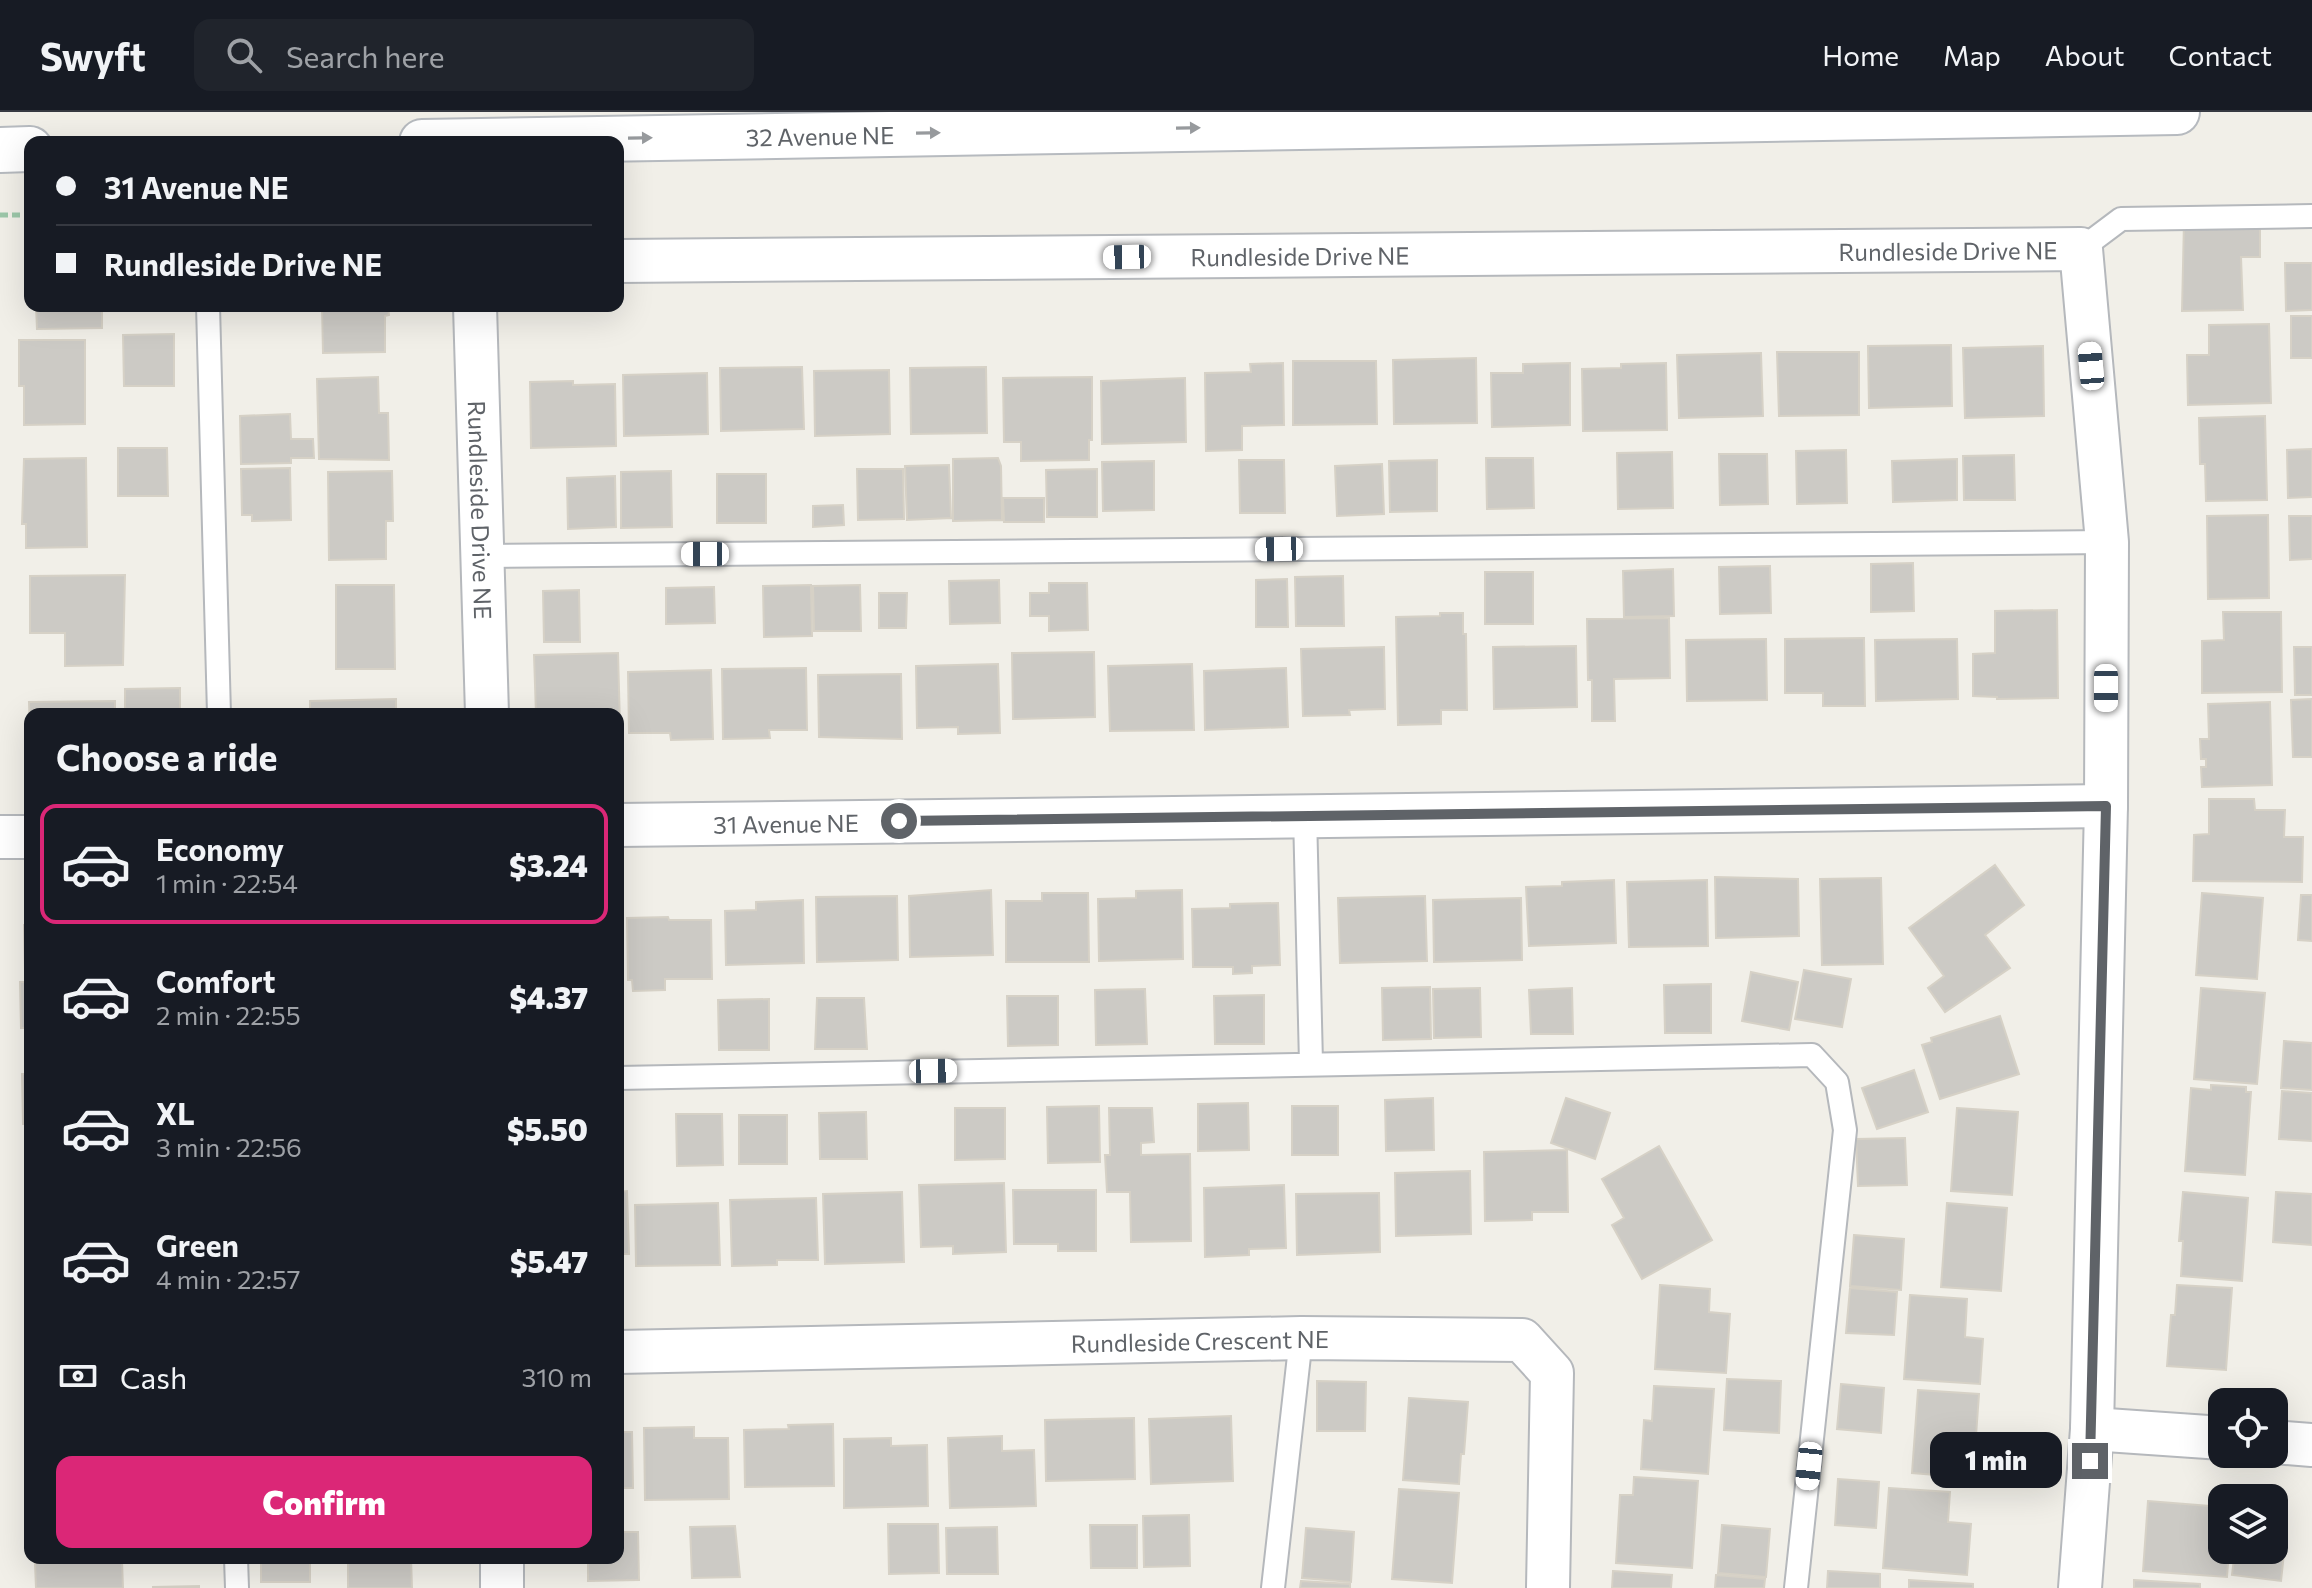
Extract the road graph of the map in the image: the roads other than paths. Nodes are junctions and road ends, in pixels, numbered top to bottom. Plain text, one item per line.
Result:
1 (2177, 112) edge
2 (624, 139) edge
3 (24, 149) edge
4 (0, 150) edge
5 (2312, 216) edge
6 (2081, 249) junction
7 (624, 261) edge
8 (208, 312) edge
9 (475, 312) edge
10 (2107, 542) junction
11 (482, 556) junction
12 (219, 708) edge
13 (487, 708) edge
14 (2106, 806) junction
15 (1305, 814) junction
16 (624, 825) edge
17 (0, 837) edge
18 (24, 837) edge
19 (1311, 1063) junction
20 (624, 1078) edge
21 (1301, 1338) junction
22 (624, 1352) edge
23 (2092, 1429) junction
24 (2208, 1437) edge
25 (2288, 1443) edge
26 (2312, 1445) edge
27 (236, 1564) edge
28 (502, 1564) edge
29 (237, 1588) edge
30 (502, 1588) edge
31 (1273, 1588) edge
32 (1548, 1588) edge
33 (1796, 1588) edge
34 (2080, 1588) edge

2 -> 1 main road, 32 Avenue NE
3 - 4 main road
5 - 6 lane
6 - 7 street, Rundleside Drive NE
6 - 10 street, Rundleside Drive NE
8 - 12 lane
9 - 11 street, Rundleside Drive NE
10 - 11 lane
10 - 14 street, Rundleside Drive NE
11 - 13 street, Rundleside Drive NE
14 - 15 street, 31 Avenue NE
14 - 23 street, Rundleside Drive NE
15 - 16 street, 31 Avenue NE
15 - 19 lane
17 - 18 street
19 - 20 lane
19 - 33 lane
21 - 22 street, Rundleside Crescent NE
21 - 31 lane
21 - 32 street, Rundleside Crescent NE
23 - 24 street
23 - 34 street, Rundleside Drive NE
25 - 26 street
27 - 29 lane
28 - 30 street

